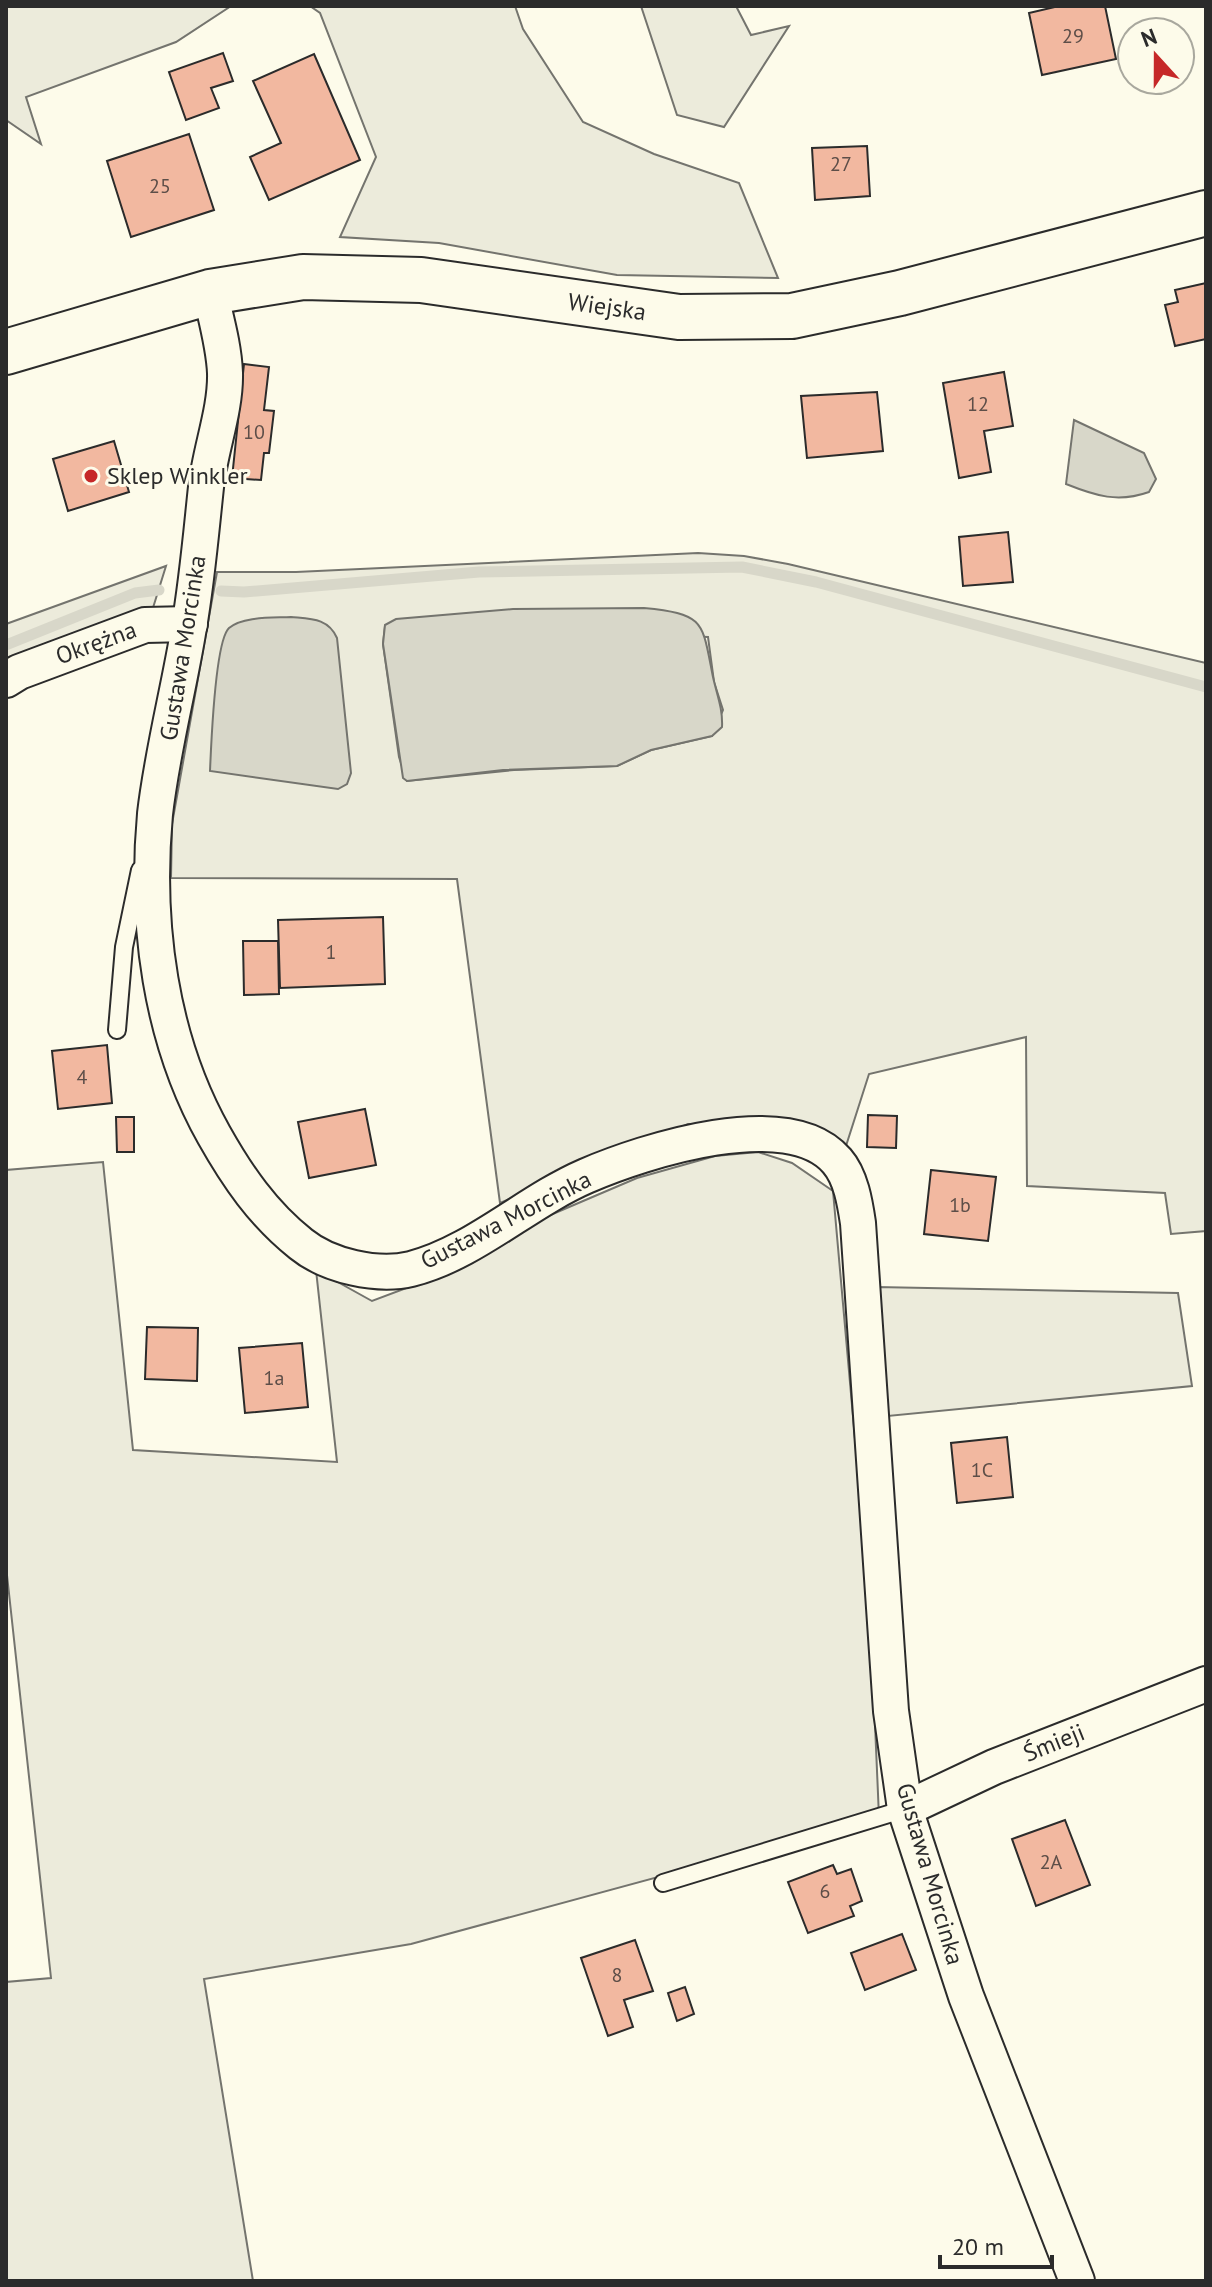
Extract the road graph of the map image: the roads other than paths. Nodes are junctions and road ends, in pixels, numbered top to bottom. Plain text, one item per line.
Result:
1 (1206, 213) edge
2 (210, 292) junction
3 (6, 352) edge
4 (190, 624) junction
5 (6, 680) edge
6 (154, 834) junction
7 (117, 1030) dead end
8 (1206, 1684) edge
9 (905, 1809) junction
10 (663, 1883) dead end
11 (1077, 2281) edge

1 - 2 street, Wiejska
2 - 3 street, Wiejska
2 - 4 street, Gustawa Morcinka
4 - 5 street, Okrężna
4 - 6 street, Gustawa Morcinka
6 - 7 lane
6 - 9 street, Gustawa Morcinka
8 - 9 street, Śmieji
9 - 10 lane
9 - 11 street, Gustawa Morcinka

